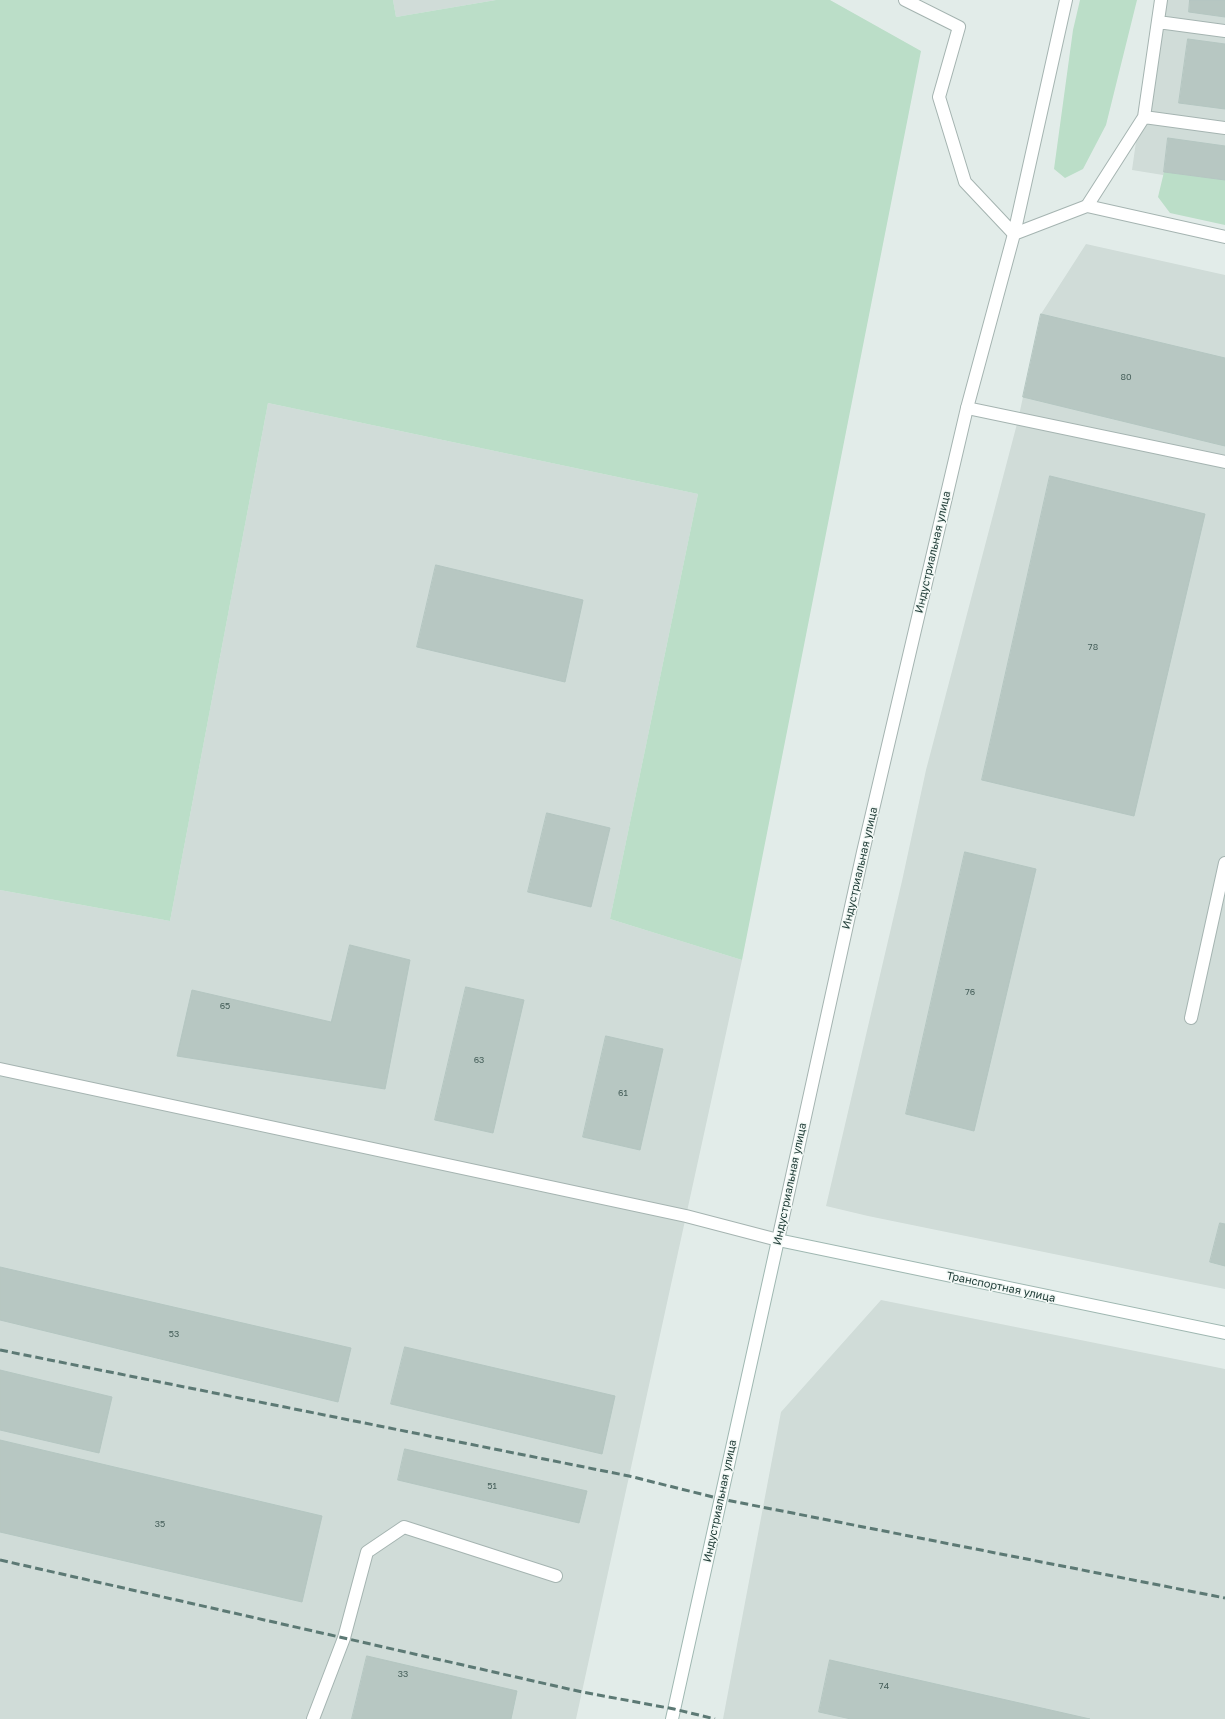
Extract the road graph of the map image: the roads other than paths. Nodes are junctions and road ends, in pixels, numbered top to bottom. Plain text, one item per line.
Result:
1 (905, 0) edge
2 (1066, 0) edge
3 (1161, 0) edge
4 (1158, 22) junction
5 (1225, 31) edge
6 (1144, 117) junction
7 (1225, 128) edge
8 (1087, 206) junction
9 (1014, 234) junction
10 (1225, 237) edge
11 (967, 408) junction
12 (1225, 462) edge
13 (1225, 863) edge
14 (1192, 1018) dead end
15 (0, 1069) edge
16 (778, 1240) junction
17 (1225, 1333) edge
18 (556, 1576) dead end
19 (313, 1719) edge
20 (672, 1719) edge

1 - 9 street
2 - 9 street, Индустриальная улица
3 - 4 street
4 - 5 street
4 - 6 street
6 - 7 street
6 - 8 street
8 - 9 street
8 - 10 street
9 - 11 street, Индустриальная улица
11 - 12 street
11 - 16 street, Индустриальная улица
13 - 14 street
15 - 16 street, Транспортная улица
16 - 17 street, Транспортная улица
16 - 20 street, Индустриальная улица
18 - 19 street

